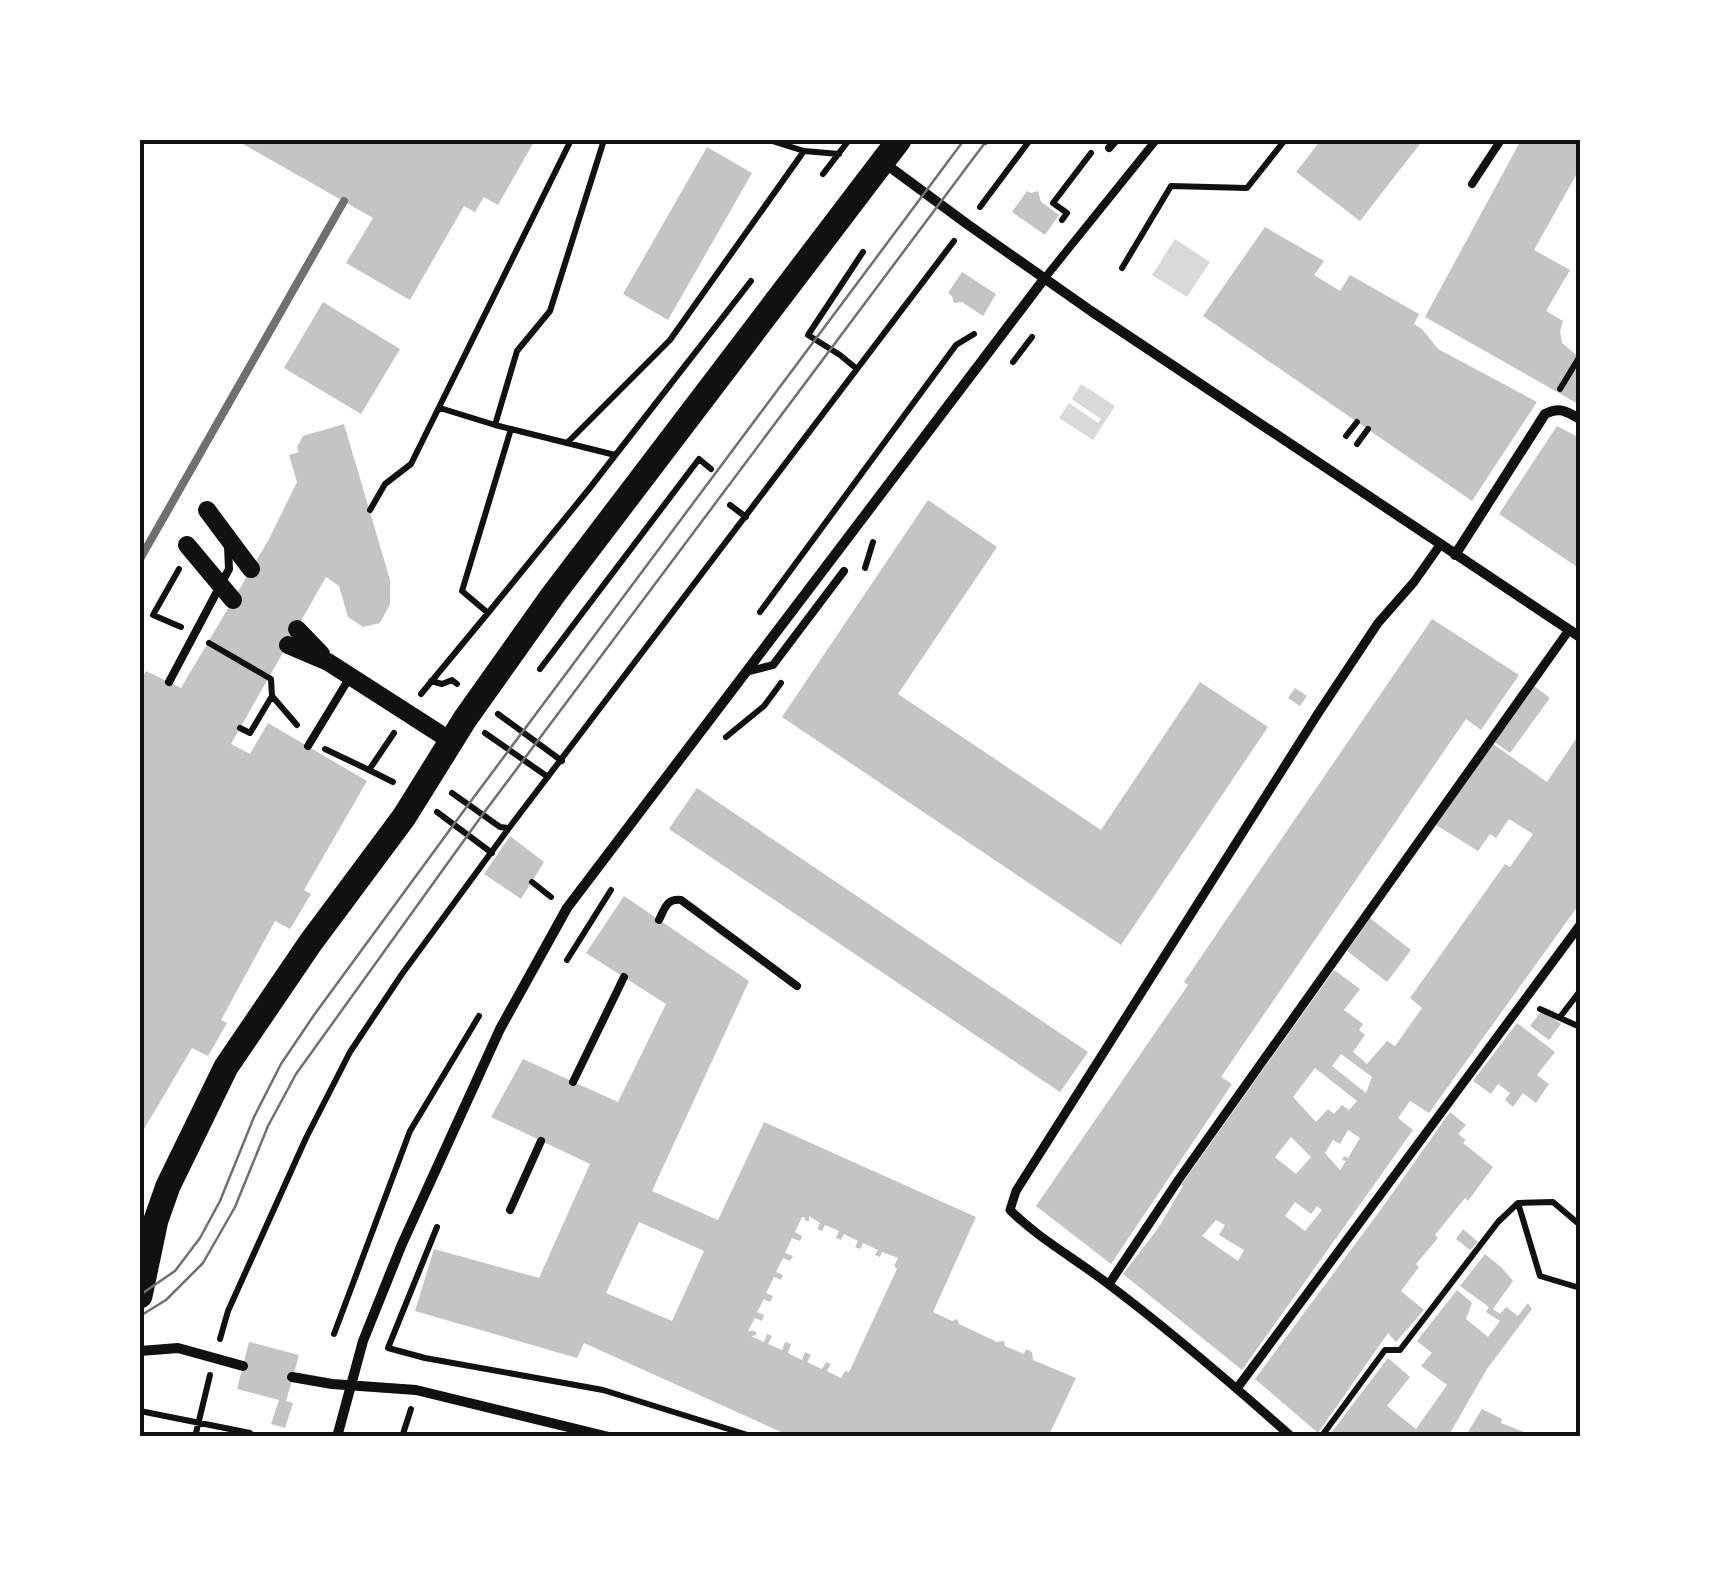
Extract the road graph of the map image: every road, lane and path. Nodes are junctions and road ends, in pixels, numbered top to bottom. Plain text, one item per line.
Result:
1 (570, 140) edge
2 (604, 140) edge
3 (768, 140) edge
4 (849, 140) edge
5 (899, 140) edge
6 (1030, 140) edge
7 (1101, 140) edge
8 (1156, 140) edge
9 (1285, 140) edge
10 (1500, 140) edge
11 (804, 151) junction
12 (839, 154) junction
13 (882, 162) junction
14 (823, 174) dead end
15 (1472, 184) dead end
16 (967, 224) junction
17 (1059, 225) dead end
18 (862, 252) dead end
19 (1122, 268) dead end
20 (760, 270) dead end
21 (1044, 279) junction
22 (1032, 337) dead end
23 (1580, 356) edge
24 (1011, 364) dead end
25 (857, 369) junction
26 (440, 408) junction
27 (1555, 409) junction
28 (1580, 419) edge
29 (1357, 422) dead end
30 (495, 424) junction
31 (511, 429) junction
32 (1368, 429) dead end
33 (1346, 436) dead end
34 (567, 443) junction
35 (1357, 444) dead end
36 (616, 455) junction
37 (711, 469) dead end
38 (730, 505) dead end
39 (207, 510) dead end
40 (370, 510) dead end
41 (746, 517) junction
42 (874, 538) dead end
43 (228, 539) junction
44 (187, 545) dead end
45 (1440, 545) junction
46 (1455, 555) junction
47 (251, 570) dead end
48 (844, 571) dead end
49 (863, 574) dead end
50 (227, 593) junction
51 (488, 613) junction
52 (1569, 630) junction
53 (292, 637) dead end
54 (1580, 638) edge
55 (538, 672) dead end
56 (746, 672) junction
57 (786, 676) dead end
58 (350, 677) junction
59 (169, 682) dead end
60 (466, 690) dead end
61 (514, 703) dead end
62 (407, 714) junction
63 (503, 718) dead end
64 (512, 725) dead end
65 (480, 729) dead end
66 (451, 740) junction
67 (718, 744) dead end
68 (308, 746) dead end
69 (562, 760) junction
70 (549, 778) junction
71 (403, 787) dead end
72 (443, 787) dead end
73 (435, 811) dead end
74 (509, 828) junction
75 (492, 853) junction
76 (620, 876) dead end
77 (532, 882) dead end
78 (542, 913) dead end
79 (659, 920) dead end
80 (1580, 924) edge
81 (558, 974) dead end
82 (624, 977) dead end
83 (797, 986) dead end
84 (1580, 991) edge
85 (484, 1007) dead end
86 (1540, 1008) dead end
87 (1560, 1018) junction
88 (1580, 1027) edge
89 (573, 1082) dead end
90 (541, 1141) dead end
91 (1518, 1203) junction
92 (510, 1210) dead end
93 (156, 1220) junction
94 (439, 1222) dead end
95 (1580, 1225) edge
96 (140, 1242) edge
97 (1109, 1284) junction
98 (1580, 1288) edge
99 (140, 1296) edge
100 (334, 1334) dead end
101 (218, 1345) dead end
102 (140, 1351) edge
103 (243, 1366) dead end
104 (211, 1369) dead end
105 (292, 1376) dead end
106 (350, 1386) junction
107 (1238, 1387) junction
108 (414, 1397) dead end
109 (140, 1411) edge
110 (198, 1423) junction
111 (250, 1433) dead end
112 (195, 1437) edge
113 (337, 1437) edge
114 (402, 1437) edge
115 (609, 1437) edge
116 (754, 1437) edge
117 (1292, 1437) edge
118 (1322, 1437) edge

1 - 26 path
2 - 30 path
3 - 11 path
4 - 12 path
5 - 13 main road
6 - 16 path
7 - 17 path
8 - 21 lane
9 - 19 path
10 - 15 lane
11 - 12 path
11 - 34 path
12 - 14 path
13 - 16 street
13 - 66 main road
16 - 21 street
16 - 25 path
18 - 25 path
20 - 36 path
21 - 45 street
21 - 56 street
22 - 24 path
23 - 27 path
25 - 41 path
26 - 30 path
26 - 40 path
27 - 28 street
27 - 46 street
29 - 33 path
30 - 31 path
31 - 34 path
31 - 51 path
32 - 35 path
34 - 36 path
36 - 51 path
37 - 55 path
38 - 41 path
39 - 43 street
41 - 69 path
42 - 49 path
43 - 47 street
43 - 50 lane
44 - 50 street
45 - 46 street
45 - 97 street
46 - 52 street
48 - 56 lane
50 - 59 lane
51 - 60 path
52 - 54 street
52 - 97 street
53 - 58 street
56 - 106 street
57 - 67 path
58 - 62 street
58 - 68 lane
61 - 63 path
62 - 66 street
62 - 71 path
64 - 69 path
65 - 70 path
66 - 93 main road
69 - 70 path
70 - 74 path
72 - 74 path
73 - 75 path
74 - 75 path
75 - 101 path
76 - 81 path
77 - 78 path
79 - 83 lane
80 - 107 street
82 - 89 lane
84 - 87 path
85 - 100 path
86 - 87 path
87 - 88 path
90 - 92 lane
91 - 95 path
91 - 98 path
91 - 118 path
93 - 96 street
93 - 99 main road
94 - 116 path
97 - 107 street
102 - 103 street
104 - 110 path
105 - 106 street
106 - 113 street
106 - 115 street
107 - 117 street
108 - 114 path
109 - 110 path
110 - 111 path
110 - 112 path

